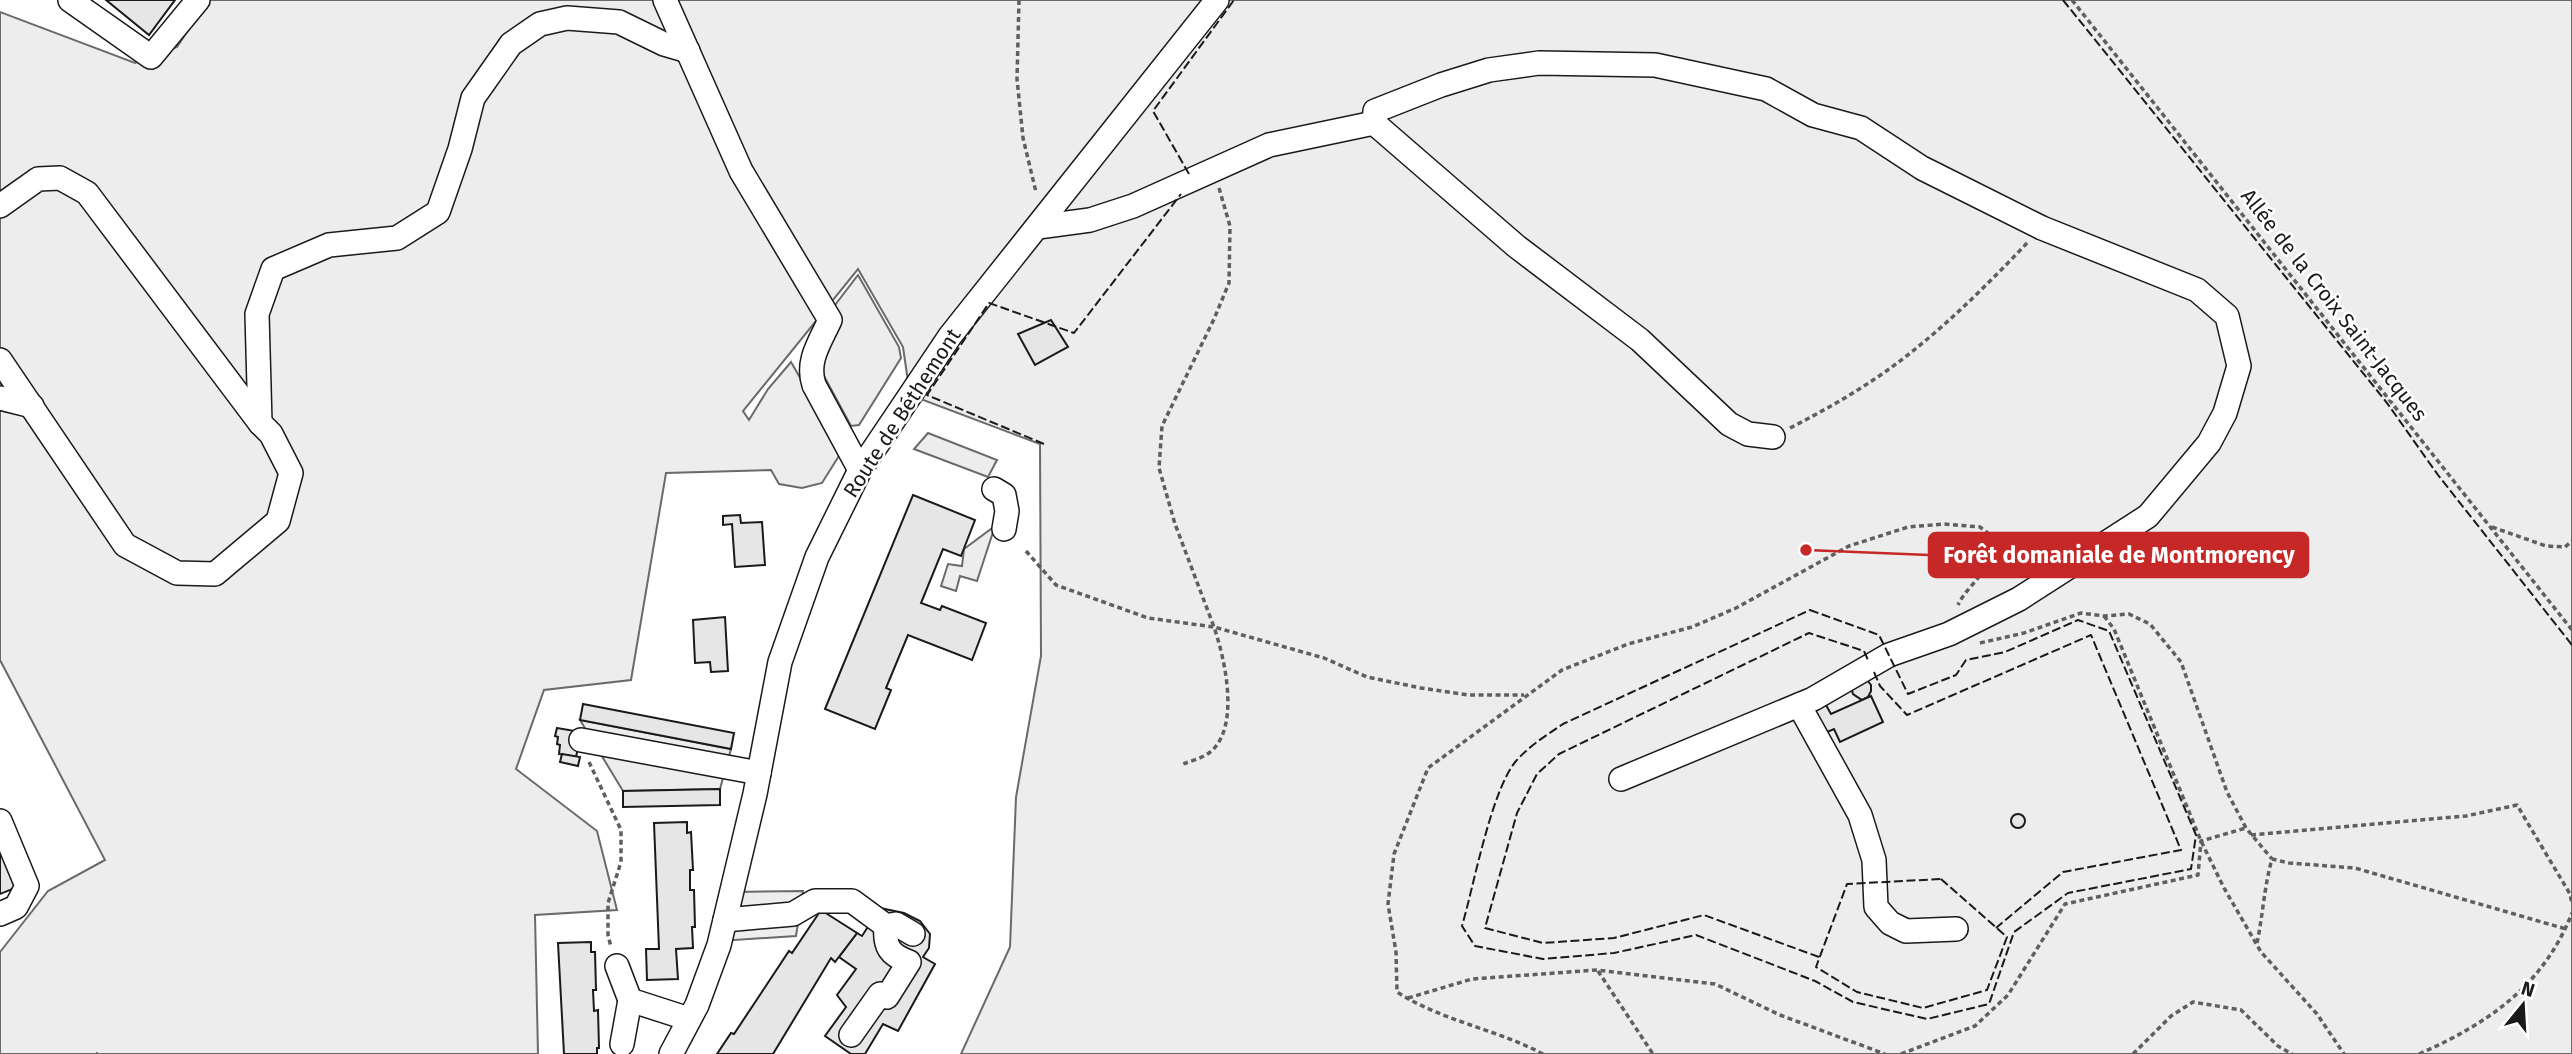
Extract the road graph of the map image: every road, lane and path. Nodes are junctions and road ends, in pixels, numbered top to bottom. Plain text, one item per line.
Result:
1 (70, 0) edge
2 (198, 0) edge
3 (666, 0) edge
4 (1019, 0) edge
5 (1217, 0) edge
6 (2072, 0) edge
7 (688, 51) junction
8 (1374, 123) junction
9 (1213, 170) junction
10 (0, 206) edge
11 (1042, 222) junction
12 (2042, 228) junction
13 (0, 360) edge
14 (0, 398) edge
15 (32, 406) junction
16 (260, 423) junction
17 (1773, 437) joint
18 (860, 470) junction
19 (994, 489) dead end
20 (2490, 526) junction
21 (1004, 529) dead end
22 (2572, 541) edge
23 (1026, 551) dead end
24 (2104, 616) dead end
25 (1214, 628) junction
26 (2572, 630) edge
27 (1524, 695) dead end
28 (1799, 705) junction
29 (581, 740) joint
30 (1183, 764) dead end
31 (759, 773) junction
32 (1621, 779) dead end
33 (0, 821) edge
34 (2246, 828) dead end
35 (2250, 835) dead end
36 (2201, 841) junction
37 (2572, 904) edge
38 (2572, 913) edge
39 (0, 915) edge
40 (725, 920) junction
41 (886, 926) junction
42 (1956, 929) dead end
43 (2566, 929) junction
44 (913, 934) dead end
45 (2257, 945) junction
46 (617, 966) joint
47 (1597, 970) junction
48 (1408, 998) dead end
49 (630, 1000) junction
50 (690, 1019) junction
51 (851, 1035) dead end
52 (622, 1044) dead end
53 (671, 1054) edge
54 (1653, 1054) edge
55 (1885, 1054) edge
56 (1901, 1054) edge
57 (2133, 1054) edge
58 (2292, 1054) edge
59 (2344, 1054) edge
60 (2419, 1054) edge

1 - 2 street
3 - 7 street
4 - 11 path
5 - 11 street, Route de Béthemont
6 - 20 path, Allée de la Croix Saint-Jacques
7 - 16 street
7 - 18 street
8 - 9 street
8 - 12 street
8 - 17 street
9 - 11 street
9 - 25 path
10 - 16 street
11 - 18 street, Route de Béthemont
12 - 17 path
12 - 28 street
13 - 15 street
14 - 15 street
15 - 16 street
18 - 31 street, Route de Béthemont
19 - 21 street
20 - 22 path
20 - 26 path, Allée de la Croix Saint-Jacques
23 - 25 path
24 - 36 path
25 - 27 path
25 - 30 path
28 - 32 street
28 - 42 street
29 - 31 street
29 - 46 path
31 - 40 street, Route de Béthemont
33 - 39 street
34 - 36 path
35 - 37 path
36 - 45 path
36 - 56 path
38 - 43 path
40 - 41 street
40 - 50 street, Route de Béthemont
41 - 44 street
41 - 51 street
43 - 45 path
43 - 60 path
45 - 59 path
46 - 49 street
47 - 48 path
47 - 54 path
47 - 55 path
49 - 50 street
49 - 52 street
50 - 53 street, Route de Béthemont
57 - 58 path

